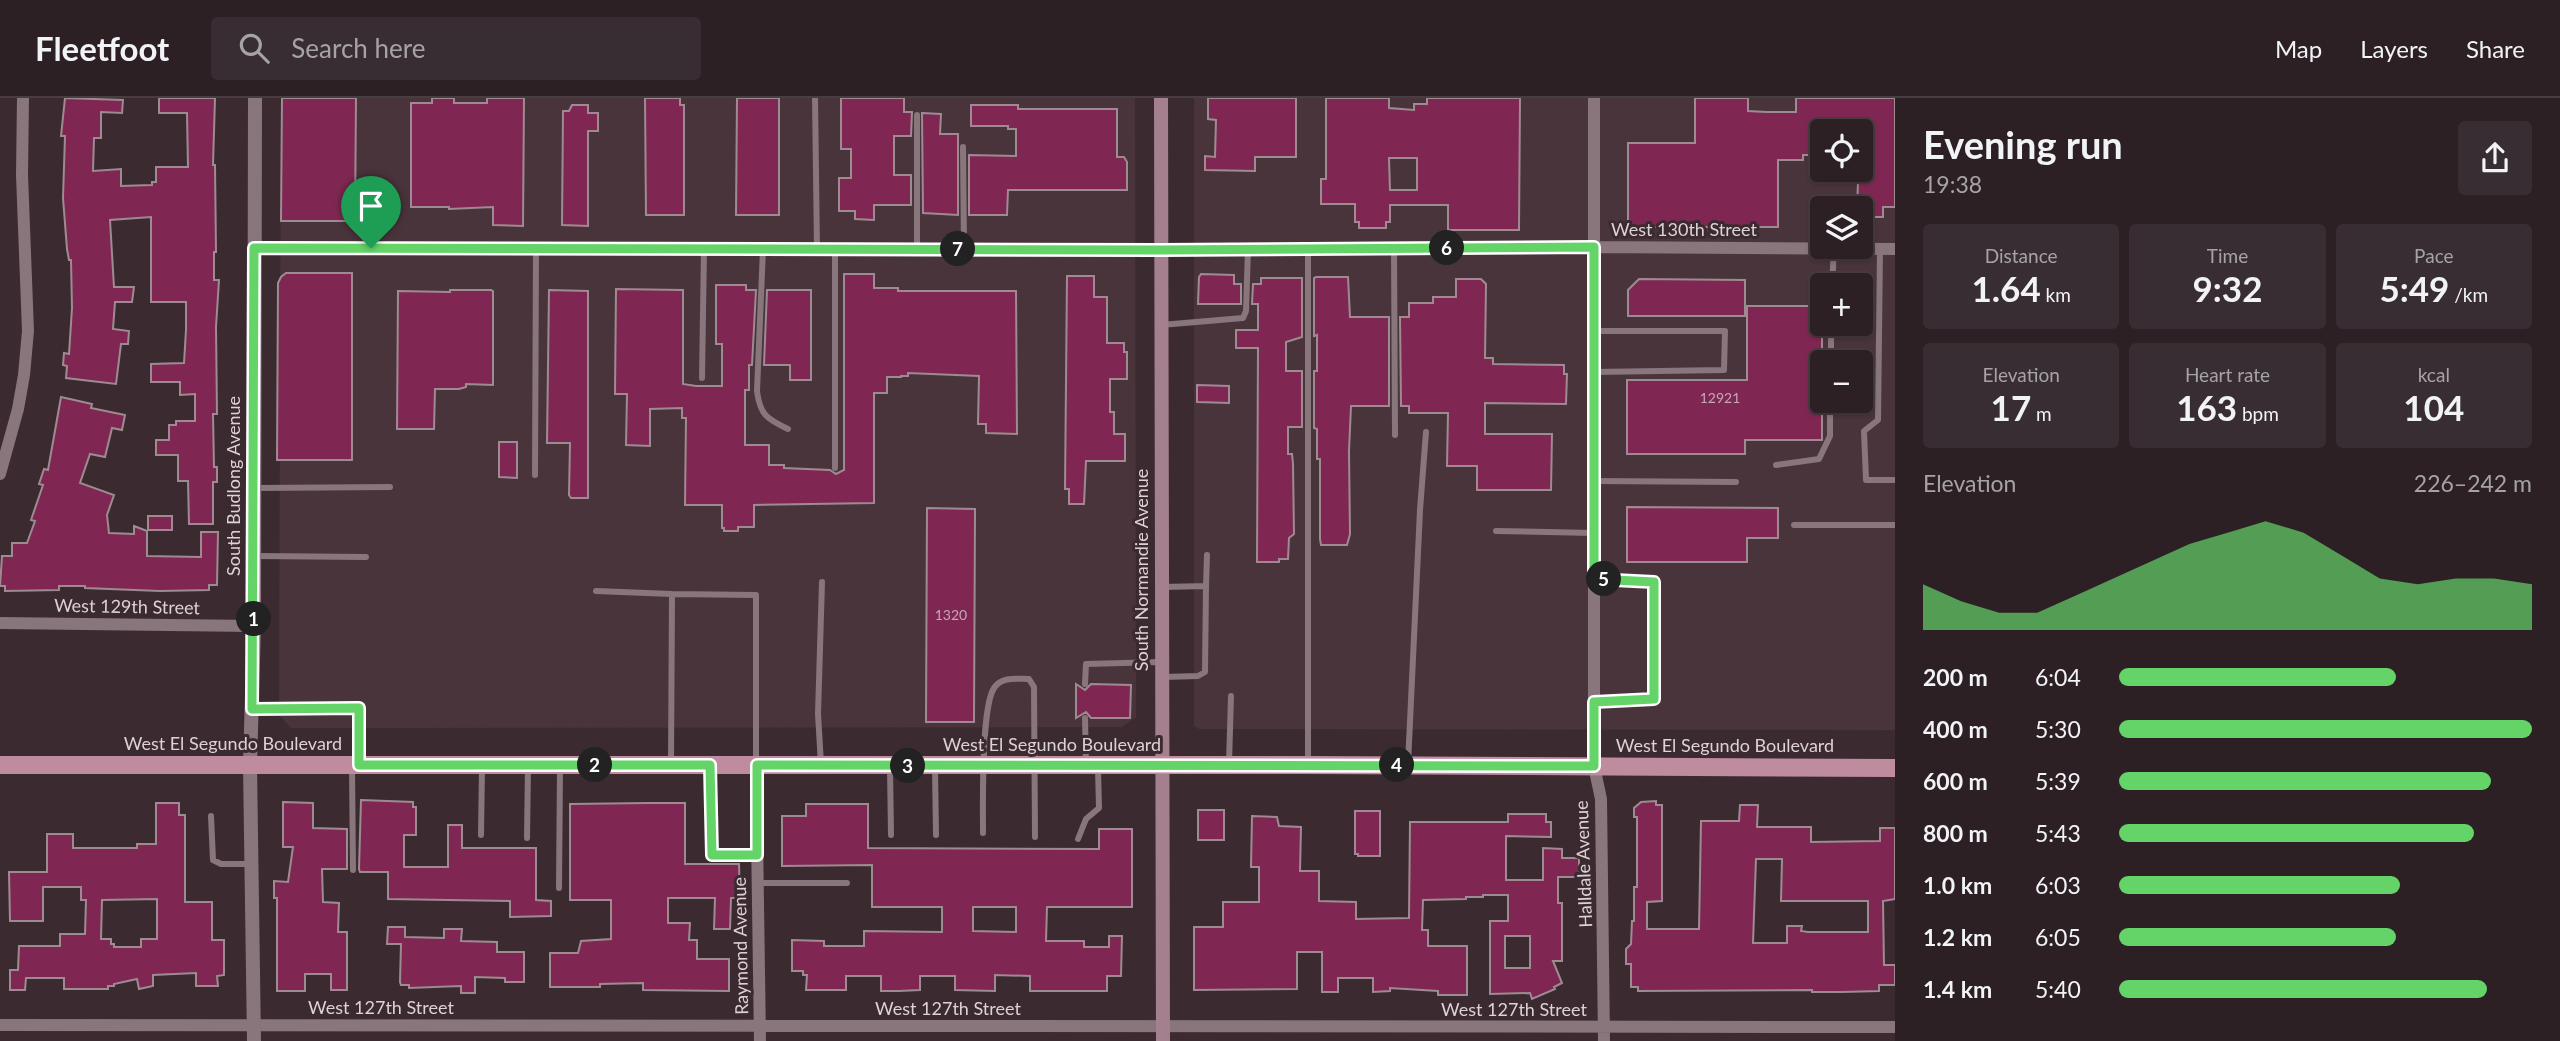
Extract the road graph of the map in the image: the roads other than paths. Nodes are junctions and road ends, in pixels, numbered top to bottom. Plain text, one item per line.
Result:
1 (23, 98) edge
2 (255, 98) edge
3 (815, 98) edge
4 (1161, 98) edge
5 (1594, 98) edge
6 (917, 115) dead end
7 (963, 147) dead end
8 (1594, 247) junction
9 (254, 248) junction
10 (536, 248) junction
11 (1308, 248) junction
12 (1394, 248) junction
13 (704, 249) junction
14 (763, 249) junction
15 (817, 249) junction
16 (835, 249) junction
17 (918, 249) junction
18 (964, 249) junction
19 (1248, 249) junction
20 (1810, 249) edge
21 (1873, 249) edge
22 (1880, 249) junction
23 (1895, 249) edge
24 (1161, 250) junction
25 (1161, 325) junction
26 (1594, 331) junction
27 (1594, 372) junction
28 (702, 378) dead end
29 (1830, 413) edge
30 (788, 429) dead end
31 (1426, 432) dead end
32 (1395, 435) dead end
33 (1776, 465) dead end
34 (835, 468) dead end
35 (0, 474) edge
36 (535, 475) dead end
37 (1895, 480) edge
38 (1594, 481) junction
39 (1736, 482) dead end
40 (390, 487) dead end
41 (254, 488) junction
42 (1794, 525) dead end
43 (1895, 525) edge
44 (1496, 531) dead end
45 (1594, 533) junction
46 (1207, 555) dead end
47 (254, 556) junction
48 (366, 557) dead end
49 (1594, 579) junction
50 (822, 582) dead end
51 (1206, 586) junction
52 (1162, 587) junction
53 (596, 591) dead end
54 (672, 594) junction
55 (0, 623) edge
56 (254, 626) junction
57 (1161, 669) junction
58 (1085, 684) dead end
59 (1231, 695) dead end
60 (1594, 702) junction
61 (252, 709) junction
62 (1085, 718) dead end
63 (0, 765) edge
64 (250, 765) junction
65 (356, 765) junction
66 (482, 765) junction
67 (528, 765) junction
68 (559, 765) junction
69 (671, 765) junction
70 (710, 765) junction
71 (757, 765) junction
72 (1228, 765) junction
73 (1308, 765) junction
74 (1408, 765) junction
75 (821, 766) junction
76 (890, 766) junction
77 (935, 766) junction
78 (984, 766) junction
79 (1034, 766) junction
80 (1092, 766) junction
81 (1163, 766) junction
82 (1594, 766) junction
83 (1895, 768) edge
84 (211, 817) dead end
85 (983, 833) dead end
86 (481, 835) dead end
87 (891, 835) dead end
88 (936, 835) dead end
89 (1035, 837) dead end
90 (527, 838) dead end
91 (1078, 839) dead end
92 (757, 855) junction
93 (251, 864) junction
94 (353, 870) dead end
95 (757, 883) junction
96 (847, 883) dead end
97 (559, 888) dead end
98 (0, 1025) edge
99 (254, 1026) junction
100 (760, 1027) junction
101 (1605, 1027) junction
102 (1895, 1027) edge
103 (1163, 1034) edge
104 (254, 1041) edge
105 (760, 1041) edge
106 (1604, 1041) edge

1 - 35 street
2 - 9 street, South Budlong Avenue
3 - 15 lane
4 - 24 main road, South Normandie Avenue
5 - 8 street, Halldale Avenue
6 - 17 lane
7 - 18 lane
8 - 12 street, West 130th Street
8 - 20 street, West 130th Street
8 - 26 street, Halldale Avenue
9 - 10 street, West 130th Street
9 - 41 street, South Budlong Avenue
10 - 13 street, West 130th Street
10 - 36 lane
11 - 12 street, West 130th Street
11 - 19 street, West 130th Street
11 - 73 lane
12 - 32 lane
13 - 14 street, West 130th Street
13 - 28 lane
14 - 15 street, West 130th Street
14 - 30 lane
15 - 16 street, West 130th Street
16 - 17 street, West 130th Street
16 - 34 lane
17 - 18 street, West 130th Street
18 - 24 street, West 130th Street
19 - 24 street, West 130th Street
19 - 25 lane
21 - 22 street, West 130th Street
22 - 23 street, West 130th Street
22 - 37 lane
24 - 25 main road, South Normandie Avenue
25 - 52 main road, South Normandie Avenue
26 - 27 street, Halldale Avenue
26 - 27 lane
27 - 38 street, Halldale Avenue
29 - 33 lane
31 - 74 lane
38 - 39 lane
38 - 45 street, Halldale Avenue
40 - 41 lane
41 - 47 street, South Budlong Avenue
42 - 43 lane
44 - 45 lane
45 - 49 street, Halldale Avenue
46 - 51 lane
47 - 48 lane
47 - 56 street, South Budlong Avenue
49 - 60 street, Halldale Avenue
49 - 60 lane
50 - 75 lane
51 - 52 lane
51 - 57 lane
52 - 57 main road, South Normandie Avenue
53 - 54 lane
54 - 69 lane
54 - 71 lane
55 - 56 street, West 129th Street
56 - 61 street, South Budlong Avenue
57 - 58 lane
57 - 81 main road, South Normandie Avenue
59 - 72 lane
60 - 82 street, Halldale Avenue
61 - 64 street, South Budlong Avenue
61 - 65 lane
62 - 80 lane
63 - 64 main road, West El Segundo Boulevard
64 - 65 main road, West El Segundo Boulevard
64 - 93 street, South Budlong Avenue
65 - 66 main road, West El Segundo Boulevard
65 - 94 lane
66 - 67 main road, West El Segundo Boulevard
66 - 86 lane
67 - 68 main road, West El Segundo Boulevard
67 - 90 lane
68 - 69 main road, West El Segundo Boulevard
68 - 97 lane
69 - 70 main road, West El Segundo Boulevard
70 - 71 main road, West El Segundo Boulevard
70 - 92 lane
71 - 75 main road, West El Segundo Boulevard
71 - 92 street, Raymond Avenue
72 - 73 main road, West El Segundo Boulevard
72 - 81 main road, West El Segundo Boulevard
73 - 74 main road, West El Segundo Boulevard
74 - 82 main road, West El Segundo Boulevard
75 - 76 main road, West El Segundo Boulevard
76 - 77 main road, West El Segundo Boulevard
76 - 87 lane
77 - 78 main road, West El Segundo Boulevard
77 - 88 lane
78 - 79 main road, West El Segundo Boulevard
78 - 79 lane
78 - 85 lane
79 - 80 main road, West El Segundo Boulevard
79 - 89 lane
80 - 81 main road, West El Segundo Boulevard
80 - 91 lane
81 - 103 main road, South Normandie Avenue
82 - 83 main road, West El Segundo Boulevard
82 - 101 street, Halldale Avenue
84 - 93 lane
92 - 95 street, Raymond Avenue
93 - 99 street, South Budlong Avenue
95 - 96 lane
95 - 100 street, Raymond Avenue
98 - 99 street, West 127th Street
99 - 100 street, West 127th Street
99 - 104 street, South Budlong Avenue
100 - 103 street, West 127th Street
100 - 105 street, Raymond Avenue
101 - 102 street, West 127th Street
101 - 103 street, West 127th Street
101 - 106 street, Halldale Avenue

